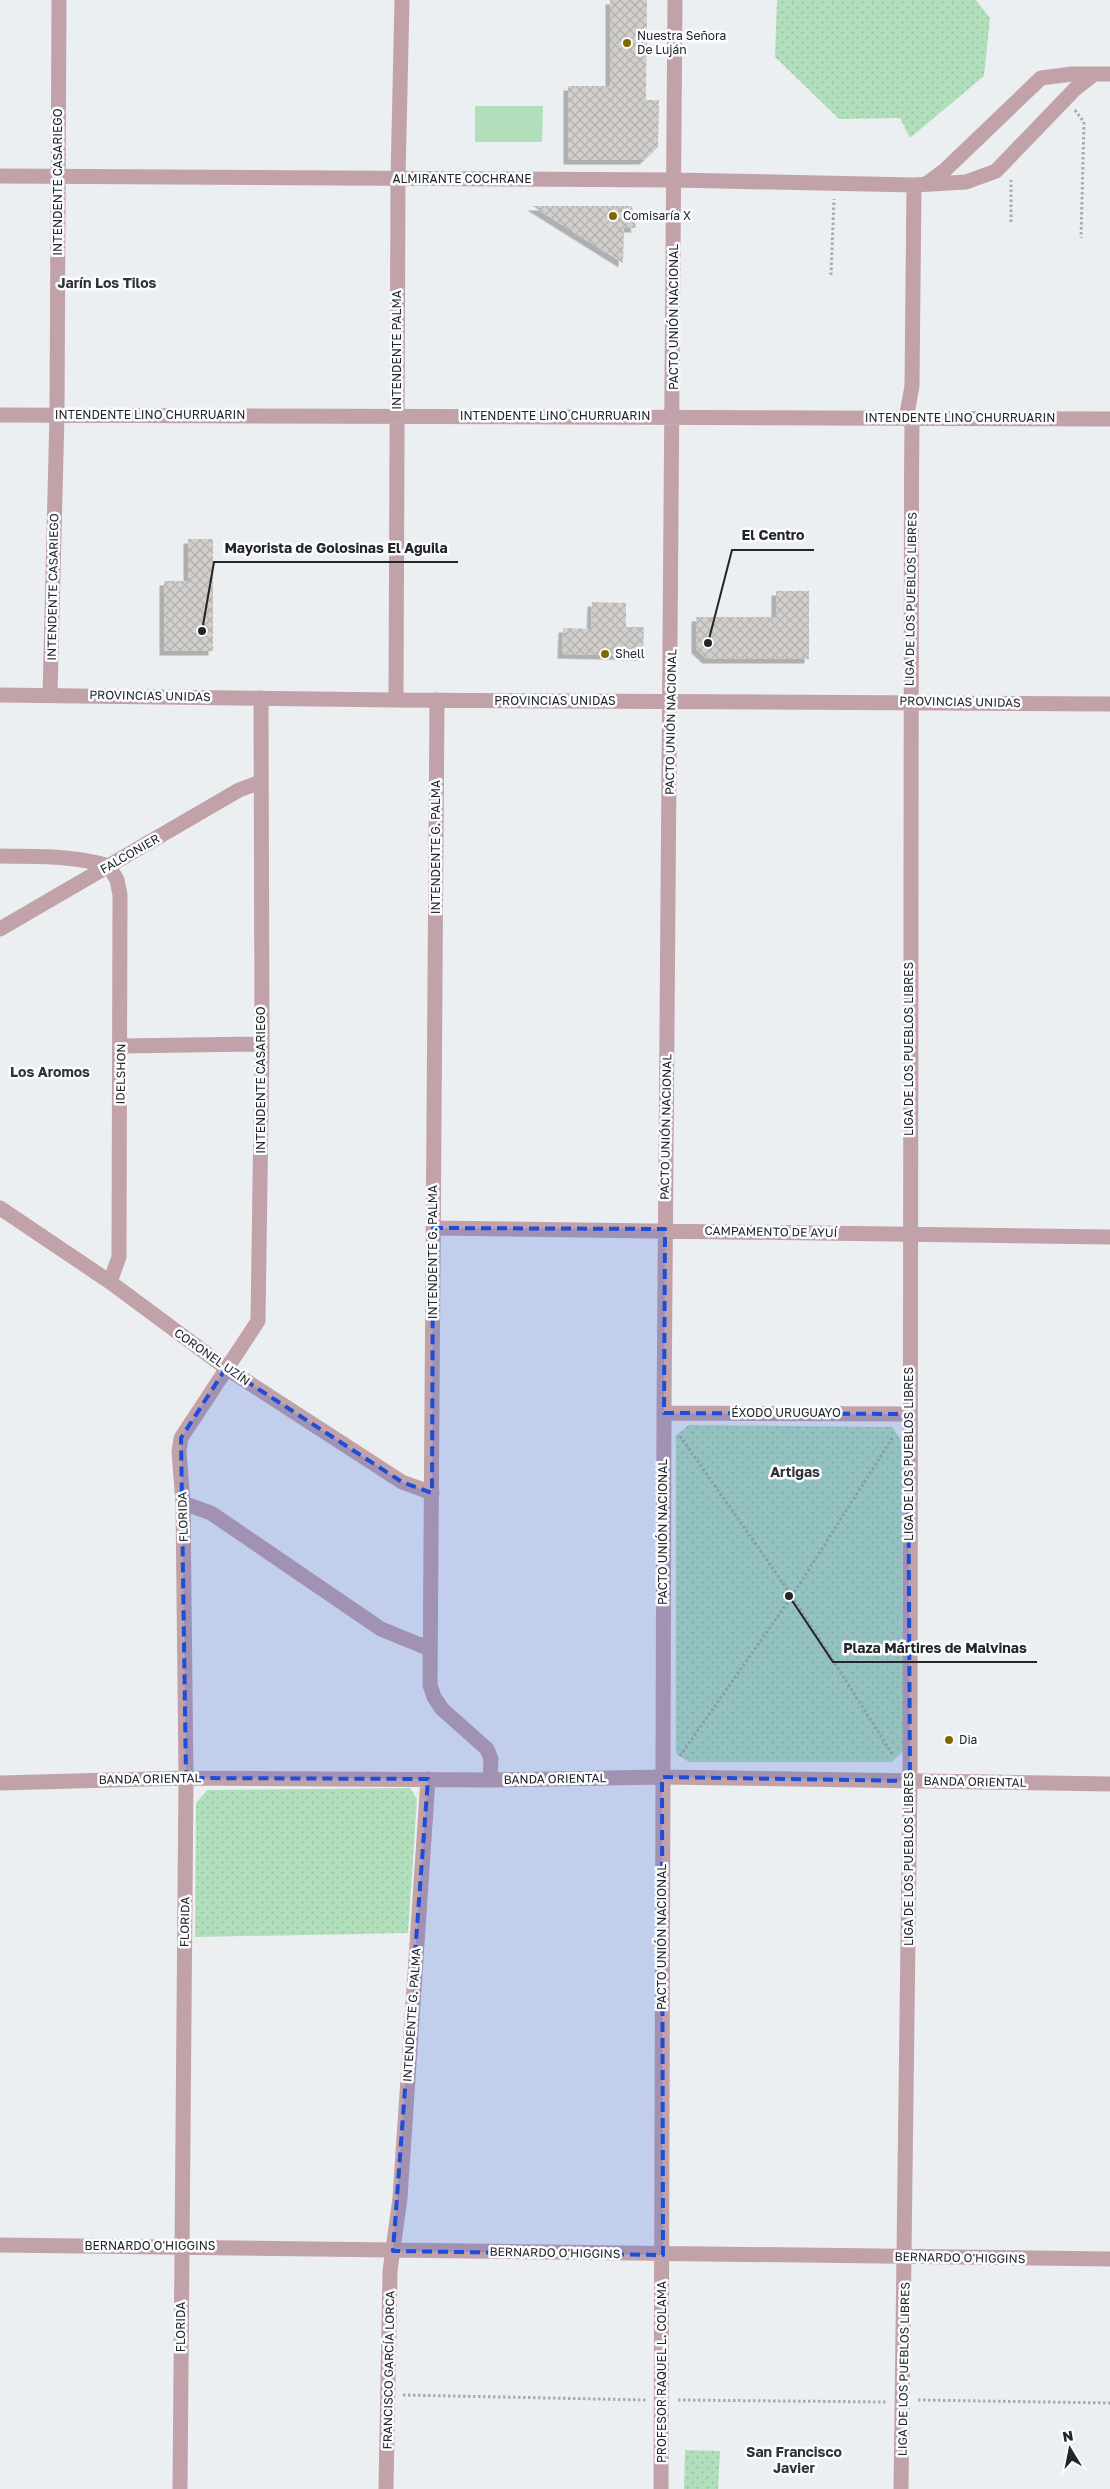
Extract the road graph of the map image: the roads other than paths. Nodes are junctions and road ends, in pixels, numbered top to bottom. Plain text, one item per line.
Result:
1 (59, 0) edge
2 (402, 0) edge
3 (675, 0) edge
4 (1094, 74) junction
5 (1110, 74) edge
6 (0, 176) edge
7 (58, 176) junction
8 (398, 178) junction
9 (674, 180) junction
10 (919, 185) junction
11 (0, 414) edge
12 (57, 415) junction
13 (397, 415) junction
14 (674, 416) junction
15 (1110, 418) edge
16 (909, 419) junction
17 (0, 695) edge
18 (50, 695) junction
19 (261, 698) junction
20 (396, 700) junction
21 (437, 700) junction
22 (671, 701) junction
23 (910, 702) junction
24 (1110, 704) edge
25 (261, 782) junction
26 (0, 856) edge
27 (109, 866) junction
28 (0, 929) edge
29 (262, 1044) junction
30 (122, 1046) junction
31 (0, 1208) edge
32 (433, 1228) junction
33 (665, 1229) junction
34 (909, 1235) junction
35 (1110, 1237) edge
36 (110, 1282) junction
37 (226, 1368) junction
38 (664, 1413) junction
39 (908, 1414) junction
40 (432, 1493) junction
41 (183, 1503) junction
42 (430, 1649) junction
43 (186, 1778) junction
44 (662, 1778) junction
45 (428, 1779) junction
46 (490, 1780) junction
47 (910, 1781) junction
48 (0, 1783) edge
49 (1110, 1784) edge
50 (0, 2245) edge
51 (182, 2246) junction
52 (393, 2251) junction
53 (663, 2254) junction
54 (906, 2257) junction
55 (1110, 2259) edge
56 (180, 2489) edge
57 (386, 2489) edge
58 (661, 2489) edge
59 (901, 2489) edge

1 - 7 street, INTENDENTE CASARIEGO
2 - 8 street, INTENDENTE PALMA
3 - 9 street, PACTO UNIÓN NACIONAL
4 - 5 street
4 - 10 street
4 - 10 street, ALMIRANTE COCHRANE
6 - 7 street, ALMIRANTE COCHRANE
7 - 8 street, ALMIRANTE COCHRANE
7 - 12 street, INTENDENTE CASARIEGO
8 - 9 street, ALMIRANTE COCHRANE
8 - 13 street, INTENDENTE PALMA
9 - 10 street, ALMIRANTE COCHRANE
9 - 14 street, PACTO UNIÓN NACIONAL
10 - 16 street, LIGA DE LOS PUEBLOS LIBRES
11 - 12 street, INTENDENTE LINO CHURRUARIN
12 - 13 street, INTENDENTE LINO CHURRUARIN
12 - 18 street, INTENDENTE CASARIEGO
13 - 14 street, INTENDENTE LINO CHURRUARIN
13 - 20 street, INTENDENTE PALMA
14 - 16 street, INTENDENTE LINO CHURRUARIN
14 - 22 street, PACTO UNIÓN NACIONAL
15 - 16 street, INTENDENTE LINO CHURRUARIN
16 - 23 street, LIGA DE LOS PUEBLOS LIBRES
17 - 18 street, PROVINCIAS UNIDAS
18 - 19 street, PROVINCIAS UNIDAS
19 - 20 street, PROVINCIAS UNIDAS
19 - 25 street
20 - 21 street, PROVINCIAS UNIDAS
21 - 22 street, PROVINCIAS UNIDAS
21 - 32 street, INTENDENTE G. PALMA
22 - 23 street, PROVINCIAS UNIDAS
22 - 33 street, PACTO UNIÓN NACIONAL
23 - 24 street, PROVINCIAS UNIDAS
23 - 34 street, LIGA DE LOS PUEBLOS LIBRES
25 - 27 street, FALCONIER
25 - 29 street, INTENDENTE CASARIEGO
26 - 27 street
27 - 28 street, FALCONIER
27 - 30 street, IDELSHON
29 - 30 street
29 - 37 street, INTENDENTE CASARIEGO
30 - 36 street, IDELSHON
31 - 36 street, CORONEL UZÍN
32 - 33 street, CAMPAMENTO DE AYUÍ
32 - 40 street, INTENDENTE G. PALMA
33 - 34 street, CAMPAMENTO DE AYUÍ
33 - 38 street, PACTO UNIÓN NACIONAL
34 - 35 street, CAMPAMENTO DE AYUÍ
34 - 39 street, LIGA DE LOS PUEBLOS LIBRES
36 - 37 street, CORONEL UZÍN
37 - 40 street, CORONEL UZÍN
37 - 41 street, FLORIDA
38 - 39 street, ÉXODO URUGUAYO
38 - 44 street, PACTO UNIÓN NACIONAL
39 - 47 street, LIGA DE LOS PUEBLOS LIBRES
40 - 42 street, INTENDENTE G. PALMA
41 - 42 street
41 - 43 street, FLORIDA
42 - 46 street, INTENDENTE G. PALMA
43 - 45 street, BANDA ORIENTAL
43 - 48 street, BANDA ORIENTAL
43 - 51 street, FLORIDA
44 - 46 street, BANDA ORIENTAL
44 - 47 street, BANDA ORIENTAL
44 - 53 street, PACTO UNIÓN NACIONAL
45 - 46 street, BANDA ORIENTAL
45 - 52 street, INTENDENTE G. PALMA
47 - 49 street, BANDA ORIENTAL
47 - 54 street, LIGA DE LOS PUEBLOS LIBRES
50 - 51 street, BERNARDO O'HIGGINS
51 - 52 street, BERNARDO O'HIGGINS
51 - 56 street, FLORIDA
52 - 53 street, BERNARDO O'HIGGINS
52 - 57 street, FRANCISCO GARCÍA LORCA
53 - 54 street, BERNARDO O'HIGGINS
53 - 58 street, PROFESOR RAQUEL L. COLAMA
54 - 55 street, BERNARDO O'HIGGINS
54 - 59 street, LIGA DE LOS PUEBLOS LIBRES

